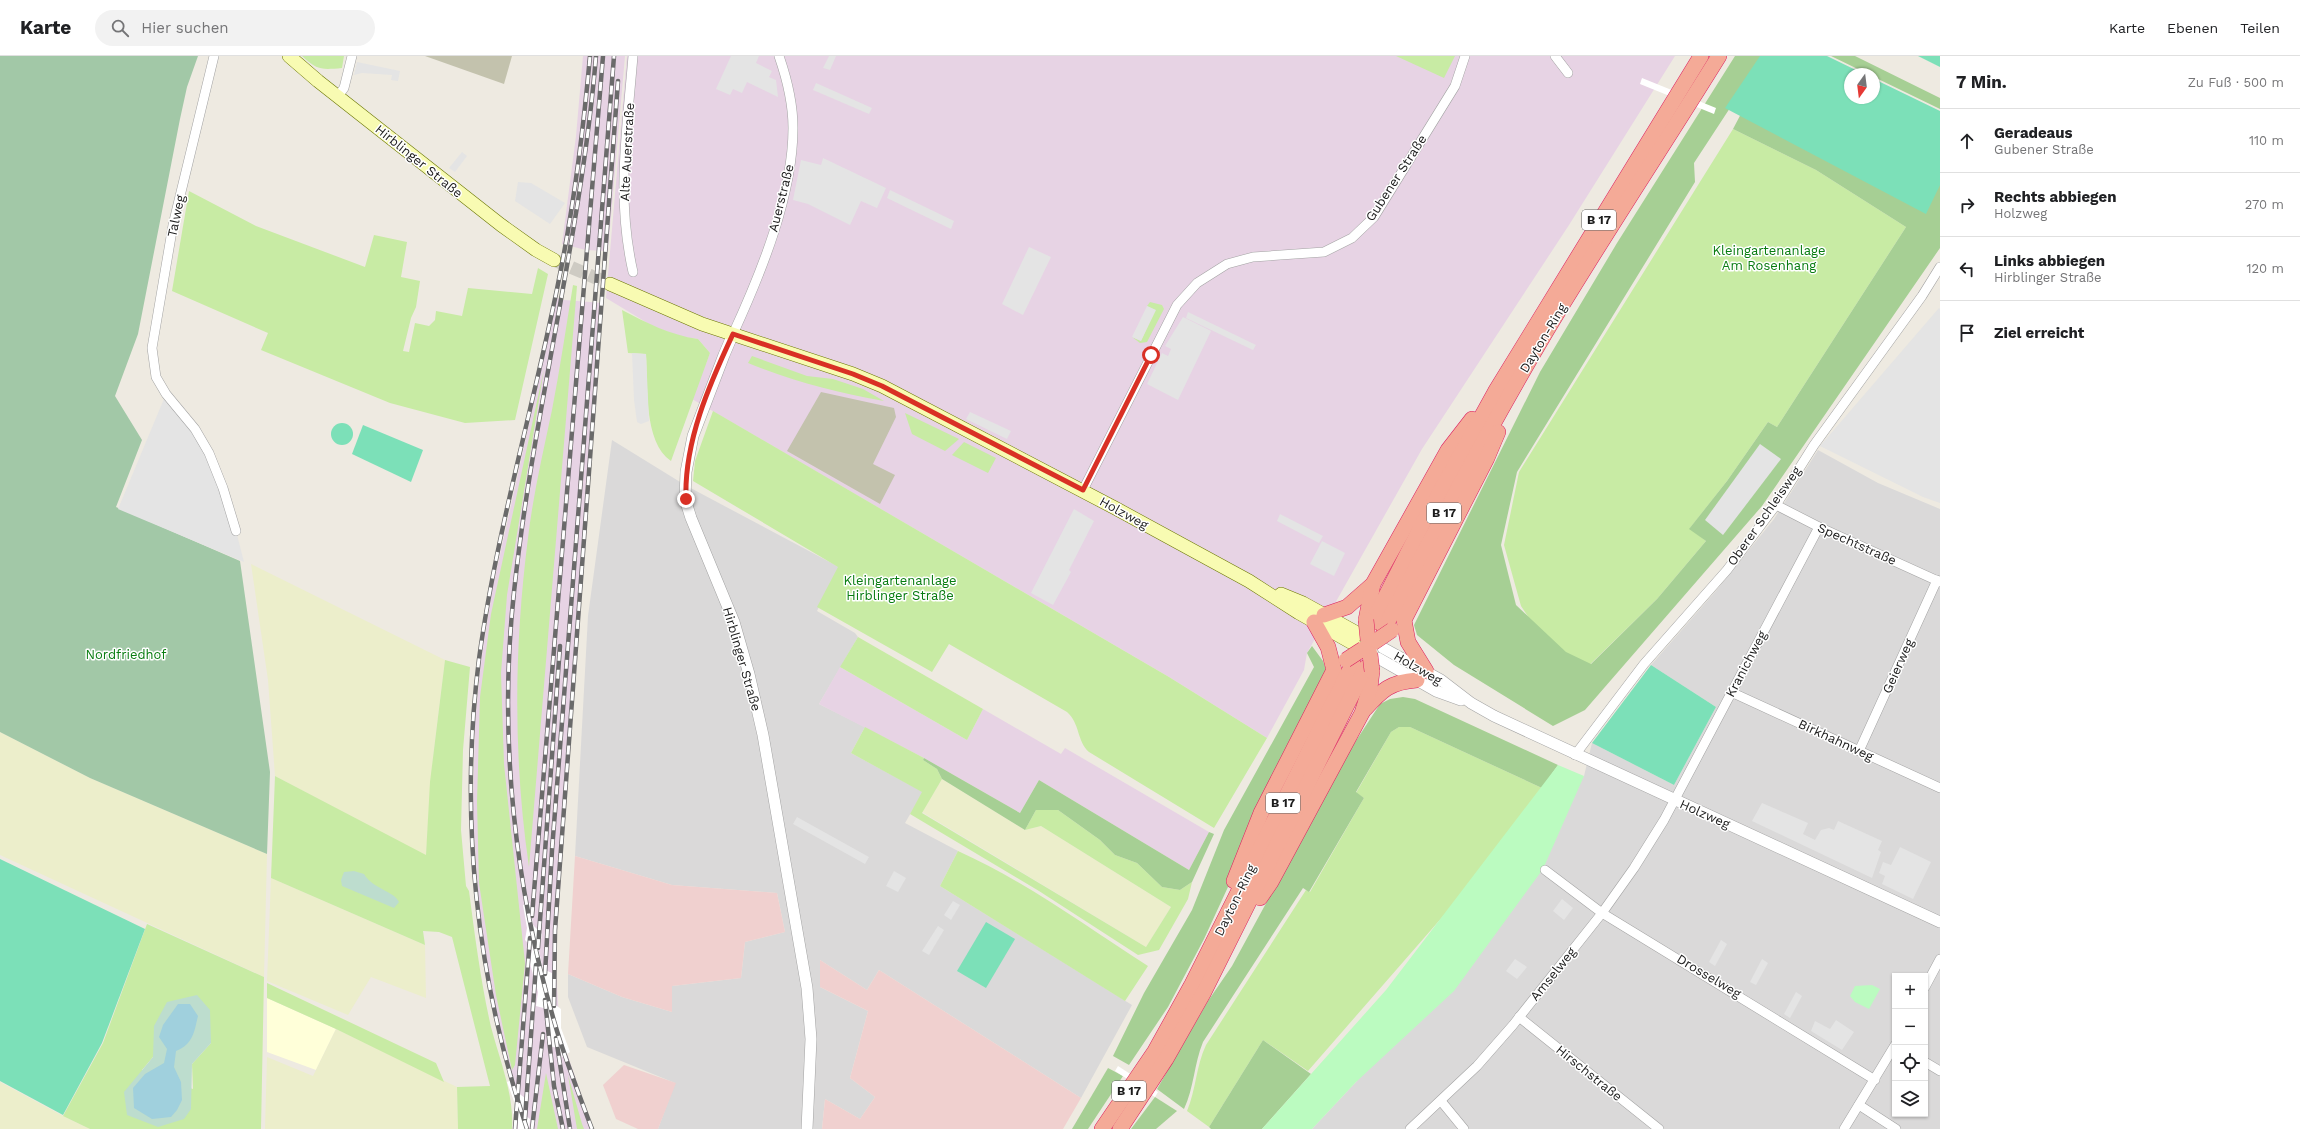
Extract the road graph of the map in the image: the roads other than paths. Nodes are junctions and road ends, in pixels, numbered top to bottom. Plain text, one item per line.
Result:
1 (214, 56) edge
2 (289, 56) edge
3 (352, 56) edge
4 (633, 56) edge
5 (779, 56) edge
6 (1465, 56) edge
7 (1555, 56) edge
8 (1701, 56) edge
9 (1719, 56) edge
10 (1568, 72) dead end
11 (338, 96) junction
12 (554, 260) tunnel mouth
13 (1940, 267) edge
14 (633, 272) dead end
15 (610, 284) tunnel mouth
16 (733, 334) junction
17 (1492, 398) junction
18 (1508, 398) junction
19 (1083, 490) junction
20 (1776, 505) junction
21 (1818, 527) junction
22 (236, 531) dead end
23 (1938, 581) edge
24 (1373, 584) junction
25 (1319, 618) junction
26 (1404, 620) junction
27 (1378, 626) junction
28 (1366, 652) junction
29 (1334, 670) junction
30 (1421, 676) junction
31 (1731, 692) junction
32 (1362, 713) junction
33 (1859, 751) junction
34 (1575, 755) junction
35 (1940, 788) edge
36 (1674, 800) junction
37 (1545, 870) dead end
38 (1602, 913) junction
39 (1940, 922) edge
40 (1220, 946) junction
41 (1940, 959) edge
42 (1928, 981) edge
43 (1519, 1017) junction
44 (1892, 1050) edge
45 (1928, 1064) edge
46 (1940, 1071) edge
47 (1875, 1080) junction
48 (1441, 1101) junction
49 (1859, 1105) junction
50 (807, 1129) edge
51 (1102, 1129) edge
52 (1120, 1129) edge
53 (1410, 1129) edge
54 (1464, 1129) edge
55 (1659, 1129) edge
56 (1844, 1129) edge
57 (1896, 1129) edge

1 - 22 street, Talweg
2 - 11 main road, Hirblinger Straße
3 - 11 street
4 - 14 street, Alte Auerstraße
5 - 16 street, Auerstraße
6 - 19 street, Gubener Straße
7 - 10 street
8 - 17 highway, Dayton-Ring / B 17
9 - 18 highway, Dayton-Ring / B 17
11 - 12 main road, Hirblinger Straße
13 - 20 street, Oberer Schleisweg
15 - 16 main road
16 - 19 main road, Holzweg
16 - 50 street, Hirblinger Straße
17 - 24 highway
17 - 27 highway, Dayton-Ring / B 17
18 - 26 highway
18 - 27 highway, Dayton-Ring / B 17
19 - 25 main road, Holzweg
20 - 21 street, Spechtstraße
20 - 34 street, Oberer Schleisweg
21 - 23 street, Spechtstraße
21 - 31 street, Kranichweg
23 - 33 street, Geierweg
24 - 25 highway
24 - 27 highway
25 - 28 main road, Holzweg
25 - 29 highway
26 - 27 highway
26 - 30 highway
27 - 28 highway, bridge
27 - 28 highway, bridge
28 - 29 highway
28 - 30 street, Holzweg
28 - 32 highway
28 - 40 highway, Dayton-Ring / B 17
29 - 40 highway
30 - 32 highway
30 - 34 street, Holzweg
31 - 33 street, Birkhahnweg
31 - 36 street, Kranichweg
32 - 40 highway
33 - 35 street, Birkhahnweg
34 - 36 street, Holzweg
36 - 38 street, Amselweg
36 - 39 street, Holzweg
37 - 38 street, Drosselweg
38 - 43 street, Amselweg
38 - 47 street, Drosselweg
40 - 51 highway, Dayton-Ring / B 17
40 - 52 highway, Dayton-Ring / B 17
41 - 42 street
43 - 48 street, Amselweg
43 - 55 street, Hirschstraße
44 - 47 street
45 - 46 street
47 - 49 street
48 - 53 street, Amselweg
48 - 54 street
49 - 56 street
49 - 57 street

